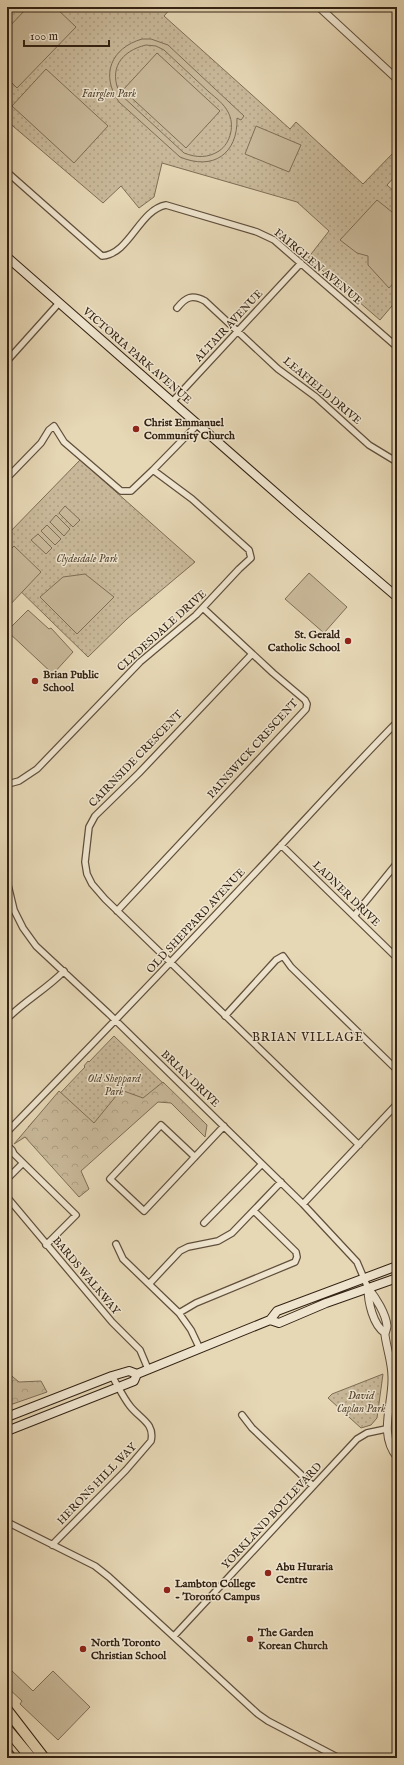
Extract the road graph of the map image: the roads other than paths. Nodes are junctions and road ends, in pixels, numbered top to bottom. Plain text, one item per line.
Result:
1 (319, 7) edge
2 (397, 79) edge
3 (7, 172) edge
4 (7, 257) edge
5 (301, 264) junction
6 (59, 303) junction
7 (177, 308) dead end
8 (238, 331) junction
9 (397, 347) edge
10 (7, 361) edge
11 (172, 402) junction
12 (198, 424) junction
13 (397, 462) edge
14 (153, 470) junction
15 (7, 478) edge
16 (397, 597) edge
17 (204, 608) junction
18 (252, 654) junction
19 (397, 722) edge
20 (8, 783) edge
21 (7, 842) edge
22 (281, 845) junction
23 (7, 851) edge
24 (397, 863) edge
25 (7, 881) edge
26 (14, 910) junction
27 (117, 911) junction
28 (7, 913) edge
29 (354, 916) junction
30 (397, 958) edge
31 (171, 962) junction
32 (64, 971) junction
33 (224, 1016) junction
34 (7, 1019) edge
35 (116, 1021) junction
36 (397, 1070) edge
37 (397, 1104) edge
38 (224, 1126) junction
39 (7, 1132) edge
40 (7, 1145) edge
41 (359, 1145) junction
42 (7, 1150) edge
43 (14, 1154) junction
44 (195, 1157) junction
45 (23, 1163) junction
46 (262, 1164) junction
47 (7, 1179) edge
48 (281, 1182) junction
49 (7, 1197) edge
50 (303, 1204) junction
51 (254, 1211) junction
52 (204, 1223) dead end
53 (116, 1244) dead end
54 (46, 1245) junction
55 (397, 1266) edge
56 (364, 1277) junction
57 (397, 1278) edge
58 (149, 1284) junction
59 (368, 1288) junction
60 (179, 1313) junction
61 (270, 1320) junction
62 (200, 1349) junction
63 (148, 1369) junction
64 (137, 1374) junction
65 (112, 1376) junction
66 (118, 1388) junction
67 (242, 1415) dead end
68 (7, 1418) edge
69 (386, 1429) junction
70 (7, 1431) edge
71 (397, 1457) edge
72 (313, 1486) junction
73 (7, 1522) edge
74 (52, 1545) junction
75 (174, 1636) junction
76 (7, 1710) edge
77 (17, 1722) junction
78 (7, 1729) edge
79 (7, 1753) edge
80 (11, 1758) edge
81 (31, 1758) edge
82 (44, 1758) edge
83 (49, 1758) edge
84 (339, 1758) edge

1 - 2 street
3 - 5 street, FAIRGLEN AVENUE
4 - 6 main road, VICTORIA PARK AVENUE
5 - 8 street, ALTAIR AVENUE
5 - 9 street, FAIRGLEN AVENUE
6 - 10 street
6 - 11 main road, VICTORIA PARK AVENUE
7 - 8 street, LEAFIELD DRIVE
8 - 11 street, ALTAIR AVENUE
8 - 13 street, LEAFIELD DRIVE
11 - 12 main road, VICTORIA PARK AVENUE
12 - 14 street
12 - 16 main road, VICTORIA PARK AVENUE
14 - 15 street
14 - 17 street, CLYDESDALE DRIVE
17 - 18 street, PAINSWICK CRESCENT
17 - 20 street, CLYDESDALE DRIVE
18 - 27 street, CAIRNSIDE CRESCENT
18 - 27 street, PAINSWICK CRESCENT
19 - 22 street, OLD SHEPPARD AVENUE
20 - 21 street
21 - 23 street
22 - 29 street, LADNER DRIVE
22 - 31 street, OLD SHEPPARD AVENUE
24 - 29 street
25 - 26 street, BRIAN DRIVE
26 - 28 street
26 - 32 street, BRIAN DRIVE
27 - 31 street, CAIRNSIDE CRESCENT
29 - 30 street, LADNER DRIVE
31 - 33 street, CAIRNSIDE CRESCENT
31 - 35 street, OLD SHEPPARD AVENUE
32 - 34 street
32 - 35 street, BRIAN DRIVE
33 - 36 street
33 - 41 street, CAIRNSIDE CRESCENT
35 - 38 street, BRIAN DRIVE
35 - 39 street, OLD SHEPPARD AVENUE
37 - 41 street
38 - 44 street
38 - 46 street, BRIAN DRIVE
40 - 43 street
41 - 50 street
42 - 43 street
43 - 45 street
44 - 44 street
45 - 47 street
45 - 54 street
46 - 48 street, BRIAN DRIVE
46 - 52 street
48 - 50 street, BRIAN DRIVE
48 - 51 street
49 - 54 street, BARDS WALKWAY
50 - 56 street, BRIAN DRIVE
51 - 58 street
51 - 60 street
53 - 58 street
54 - 63 street, BARDS WALKWAY
55 - 56 main road
56 - 59 street, BRIAN DRIVE
56 - 61 main road
57 - 59 main road
58 - 60 street
59 - 61 main road
59 - 69 street
60 - 62 street
61 - 62 main road
62 - 63 main road
63 - 64 main road
64 - 65 main road
64 - 66 main road
65 - 66 street, HERONS HILL WAY
65 - 68 main road
66 - 70 main road
66 - 74 street, HERONS HILL WAY
67 - 72 street
69 - 71 street
69 - 72 street, YORKLAND BOULEVARD
72 - 75 street, YORKLAND BOULEVARD
73 - 74 street
74 - 75 street
75 - 84 street
76 - 77 highway
77 - 82 highway
77 - 83 highway
78 - 81 highway
79 - 80 highway

